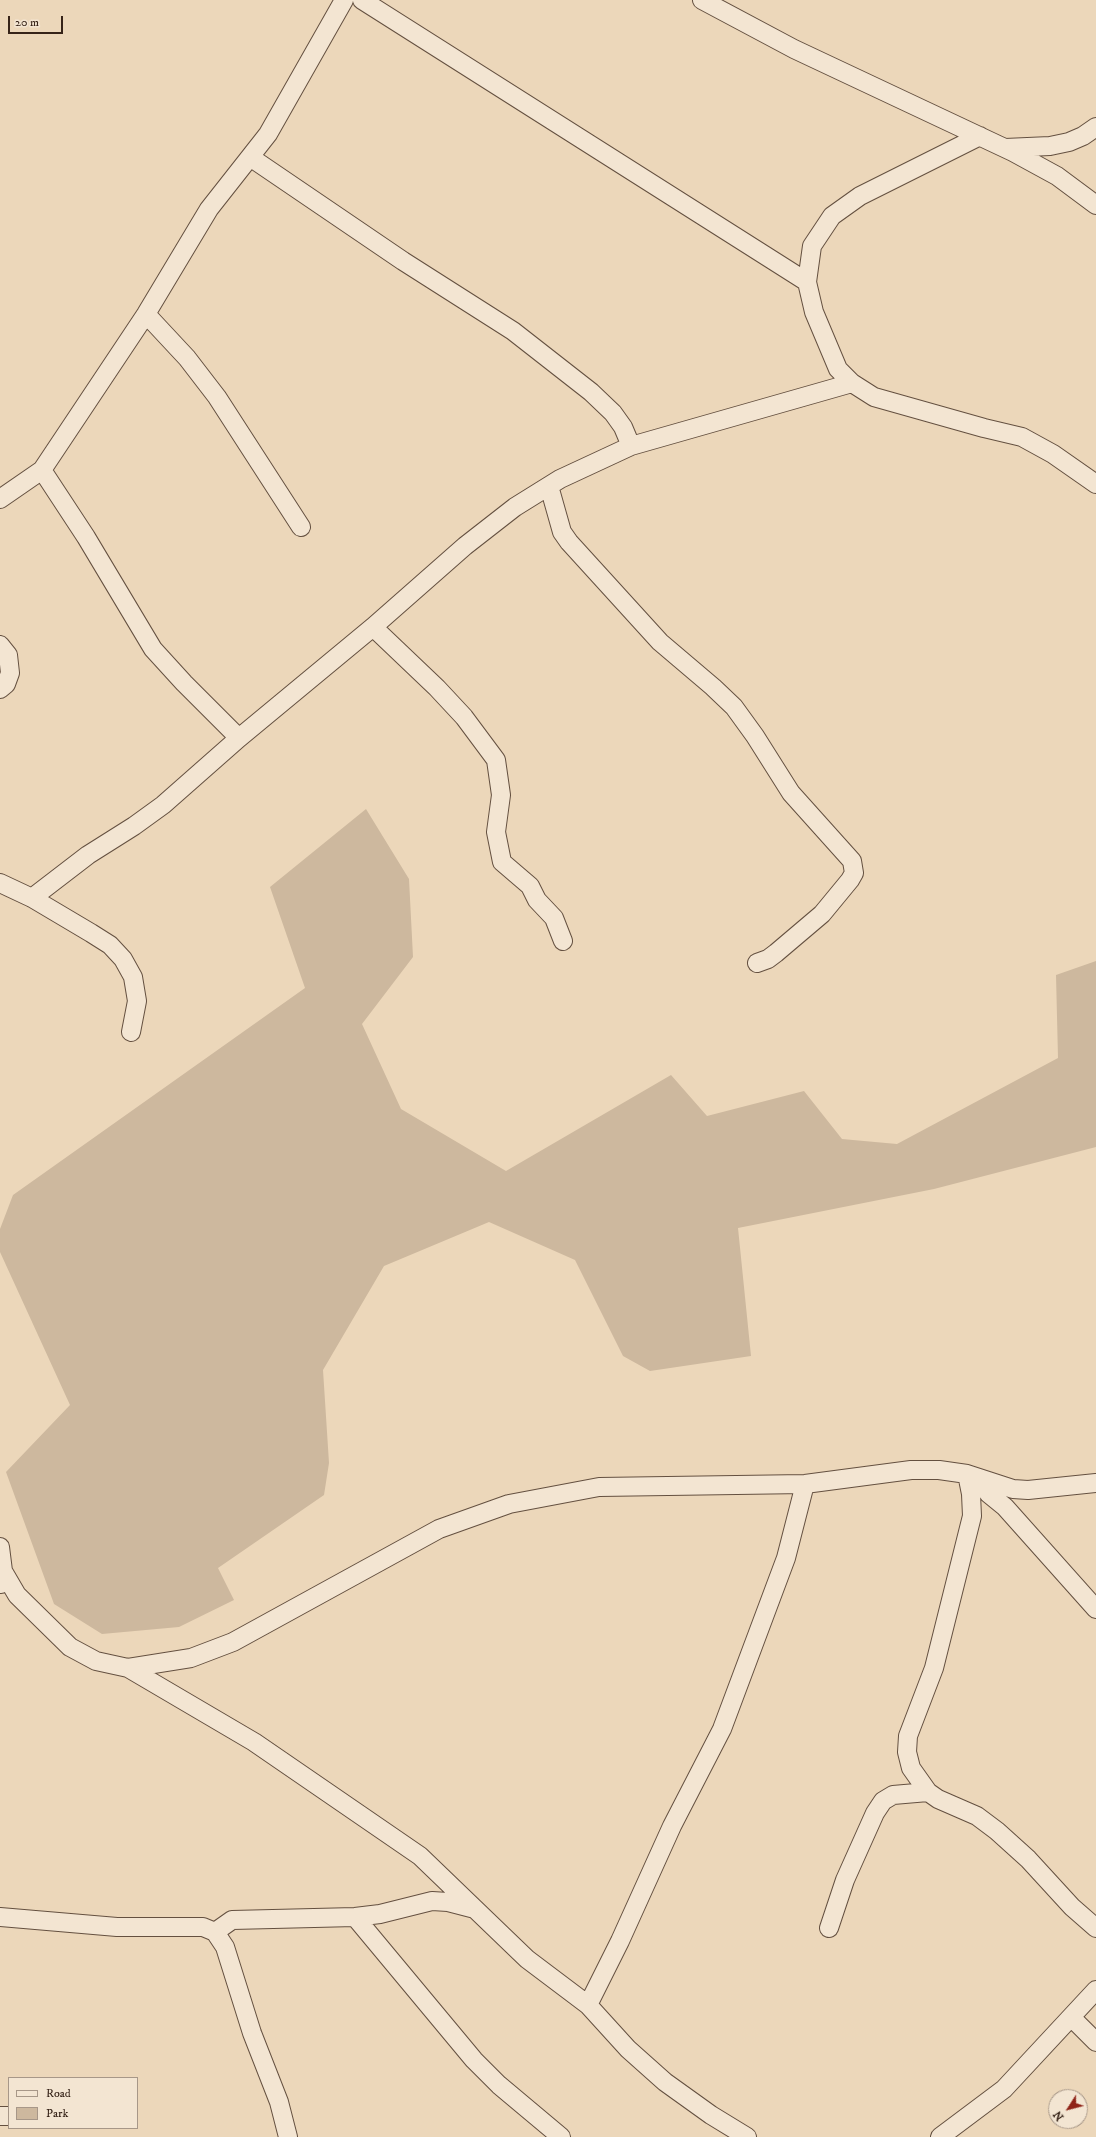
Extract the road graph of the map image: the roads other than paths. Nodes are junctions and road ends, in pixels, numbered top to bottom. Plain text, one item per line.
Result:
1 (344, 0) edge
2 (362, 0) edge
3 (702, 0) edge
4 (1096, 127) edge
5 (980, 136) junction
6 (1005, 148) junction
7 (250, 157) junction
8 (1096, 205) edge
9 (807, 282) junction
10 (146, 314) junction
11 (852, 383) junction
12 (631, 446) junction
13 (42, 470) junction
14 (1096, 484) edge
15 (548, 486) junction
16 (0, 499) edge
17 (301, 527) dead end
18 (373, 627) junction
19 (0, 645) edge
20 (0, 690) edge
21 (238, 738) junction
22 (0, 883) edge
23 (32, 898) junction
24 (563, 941) dead end
25 (757, 963) dead end
26 (130, 1032) dead end
27 (972, 1476) junction
28 (805, 1484) junction
29 (1096, 1484) edge
30 (0, 1547) edge
31 (3, 1571) junction
32 (0, 1590) edge
33 (1096, 1608) edge
34 (128, 1668) junction
35 (928, 1792) junction
36 (438, 1873) junction
37 (432, 1901) junction
38 (478, 1910) junction
39 (0, 1917) edge
40 (355, 1917) junction
41 (829, 1928) dead end
42 (1096, 1928) edge
43 (215, 1932) junction
44 (1096, 1990) edge
45 (588, 2005) junction
46 (1071, 2017) junction
47 (1096, 2042) edge
48 (288, 2137) edge
49 (562, 2137) edge
50 (747, 2137) edge
51 (940, 2137) edge

1 - 7 street
2 - 9 street
3 - 5 street
4 - 6 street
5 - 6 street
5 - 9 street
6 - 8 street
7 - 10 street
7 - 12 street
9 - 11 street
10 - 13 street
10 - 17 street
11 - 12 street
11 - 14 street
12 - 15 street
13 - 16 street
13 - 21 street
15 - 18 street
15 - 25 street
18 - 21 street
18 - 24 street
19 - 20 street
21 - 23 street
22 - 23 street
23 - 26 street
27 - 28 street
27 - 29 street
27 - 33 street
27 - 35 street
28 - 34 street
28 - 45 street
30 - 31 street
31 - 32 street
31 - 34 street
34 - 36 street
35 - 41 street
35 - 42 street
36 - 37 street
36 - 38 street
37 - 38 street
37 - 40 street
38 - 45 street
39 - 43 street
40 - 43 street
40 - 49 street
43 - 48 street
44 - 46 street
45 - 50 street
46 - 47 street
46 - 51 street

